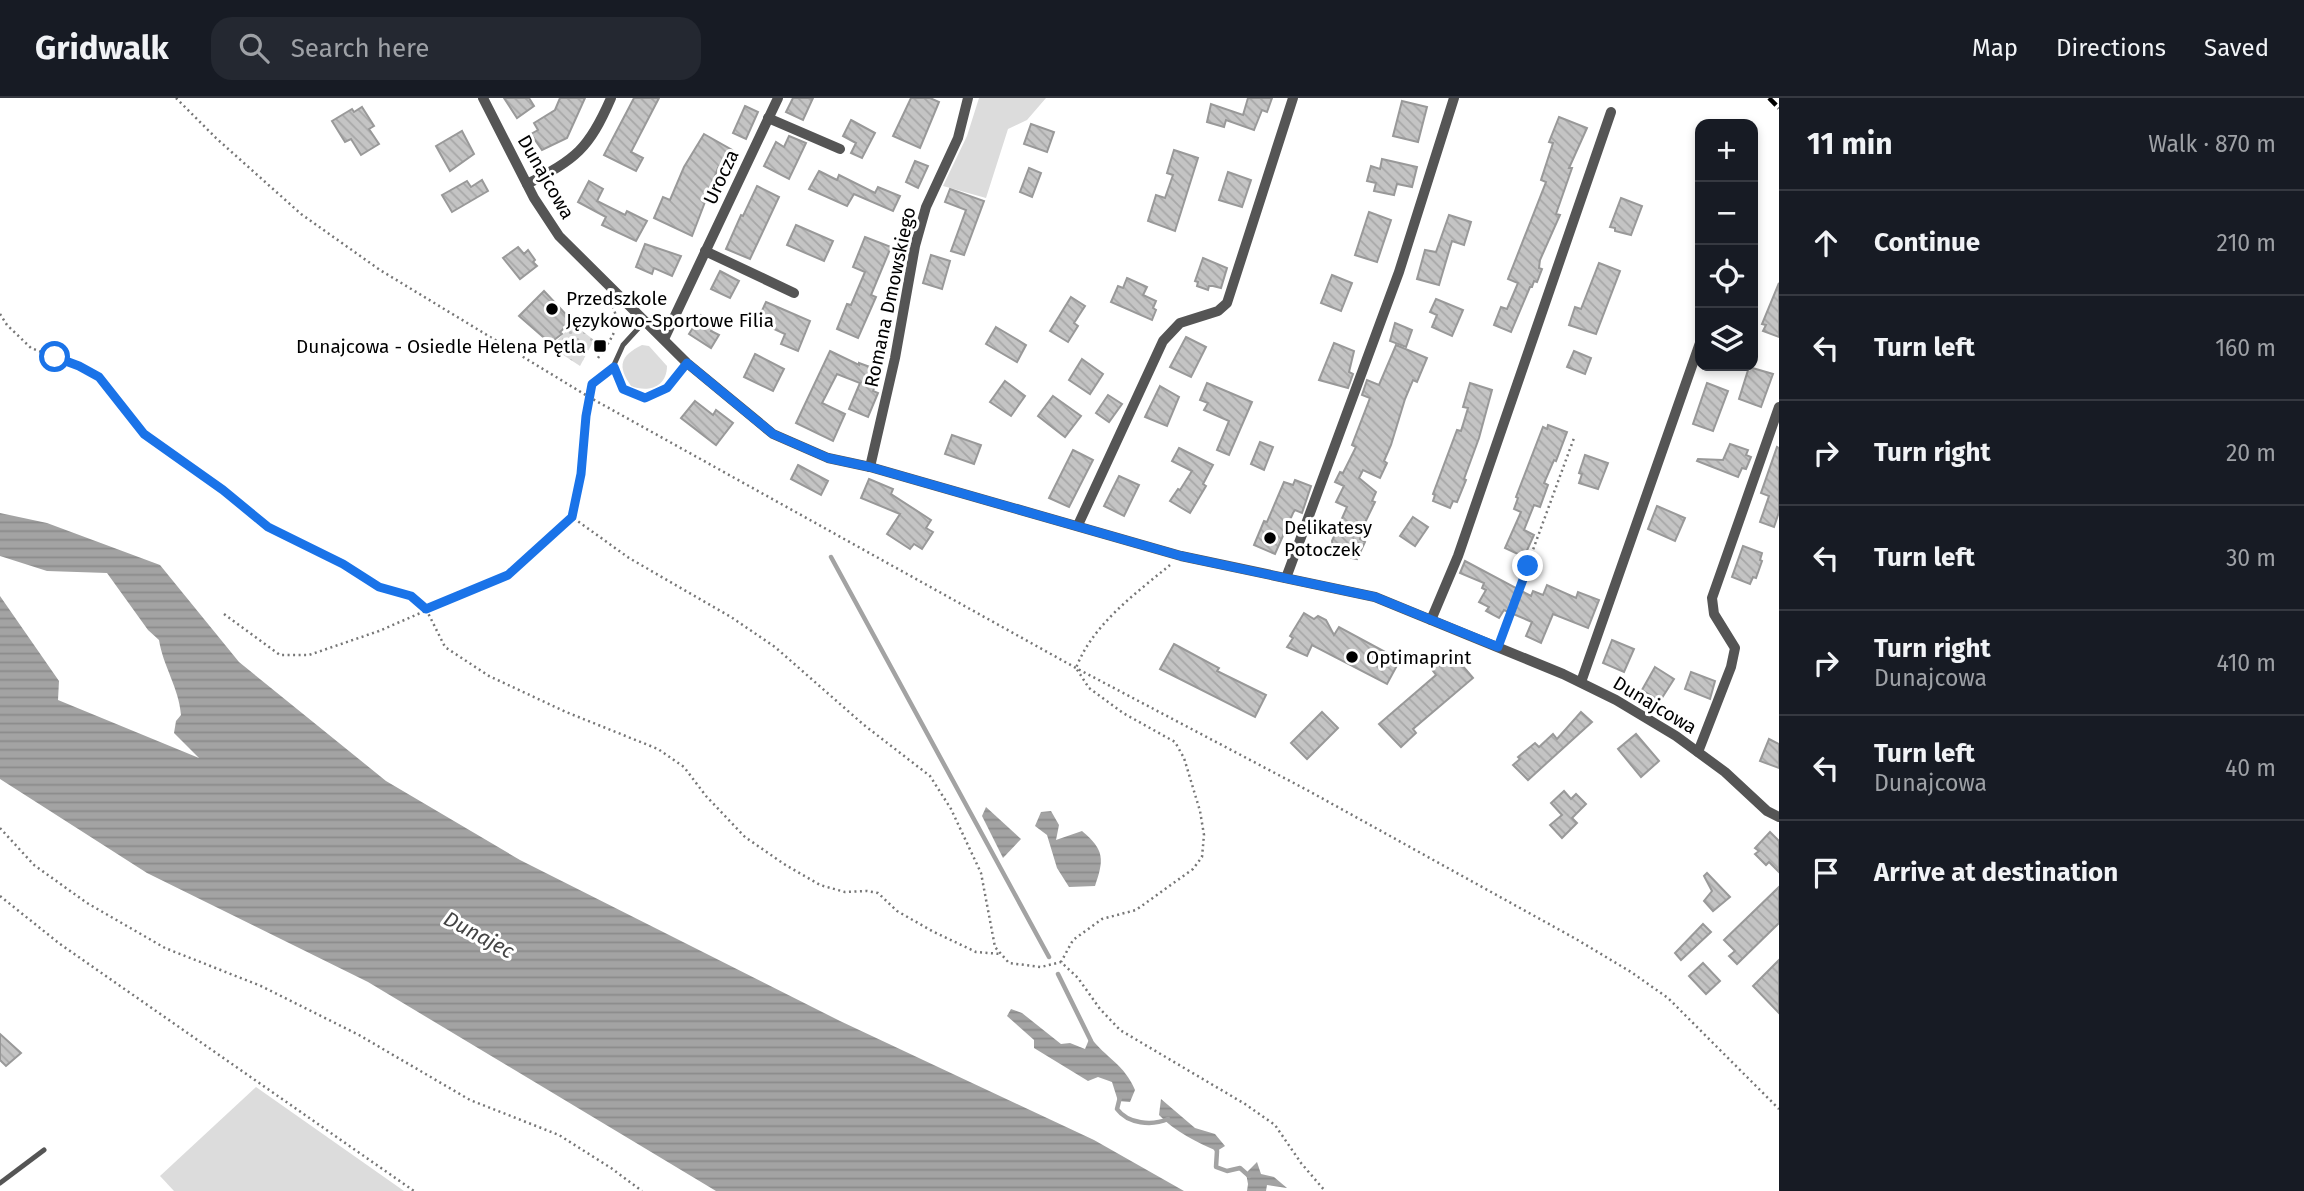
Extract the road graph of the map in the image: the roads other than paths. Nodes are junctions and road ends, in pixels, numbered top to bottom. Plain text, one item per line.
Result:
1 (483, 98) edge
2 (611, 98) edge
3 (778, 98) edge
4 (968, 98) edge
5 (1293, 98) edge
6 (1454, 98) edge
7 (1611, 112) dead end
8 (768, 118) junction
9 (840, 149) dead end
10 (527, 184) junction
11 (705, 251) junction
12 (794, 293) dead end
13 (645, 321) junction
14 (663, 339) junction
15 (1695, 357) edge
16 (687, 363) junction
17 (1779, 407) edge
18 (870, 467) junction
19 (1078, 525) junction
20 (1286, 578) junction
21 (1431, 620) junction
22 (1581, 682) junction
23 (1698, 752) junction
24 (1779, 817) edge
25 (44, 1150) dead end
26 (0, 1183) edge

1 - 10 street, Dunajcowa
2 - 10 street
3 - 8 street, Urocza
4 - 18 street, Romana Dmowskiego
5 - 19 street
6 - 20 street
7 - 21 street
8 - 9 street
8 - 11 street, Urocza
10 - 13 street, Dunajcowa
11 - 12 street
11 - 14 street, Urocza
13 - 14 street, Dunajcowa
13 - 16 lane
14 - 16 street, Dunajcowa
15 - 22 street
16 - 18 street, Dunajcowa
17 - 23 street
18 - 19 street, Dunajcowa
19 - 20 street, Dunajcowa
20 - 21 street, Dunajcowa
21 - 22 street, Dunajcowa
22 - 23 street, Dunajcowa
23 - 24 street, Dunajcowa
25 - 26 lane

